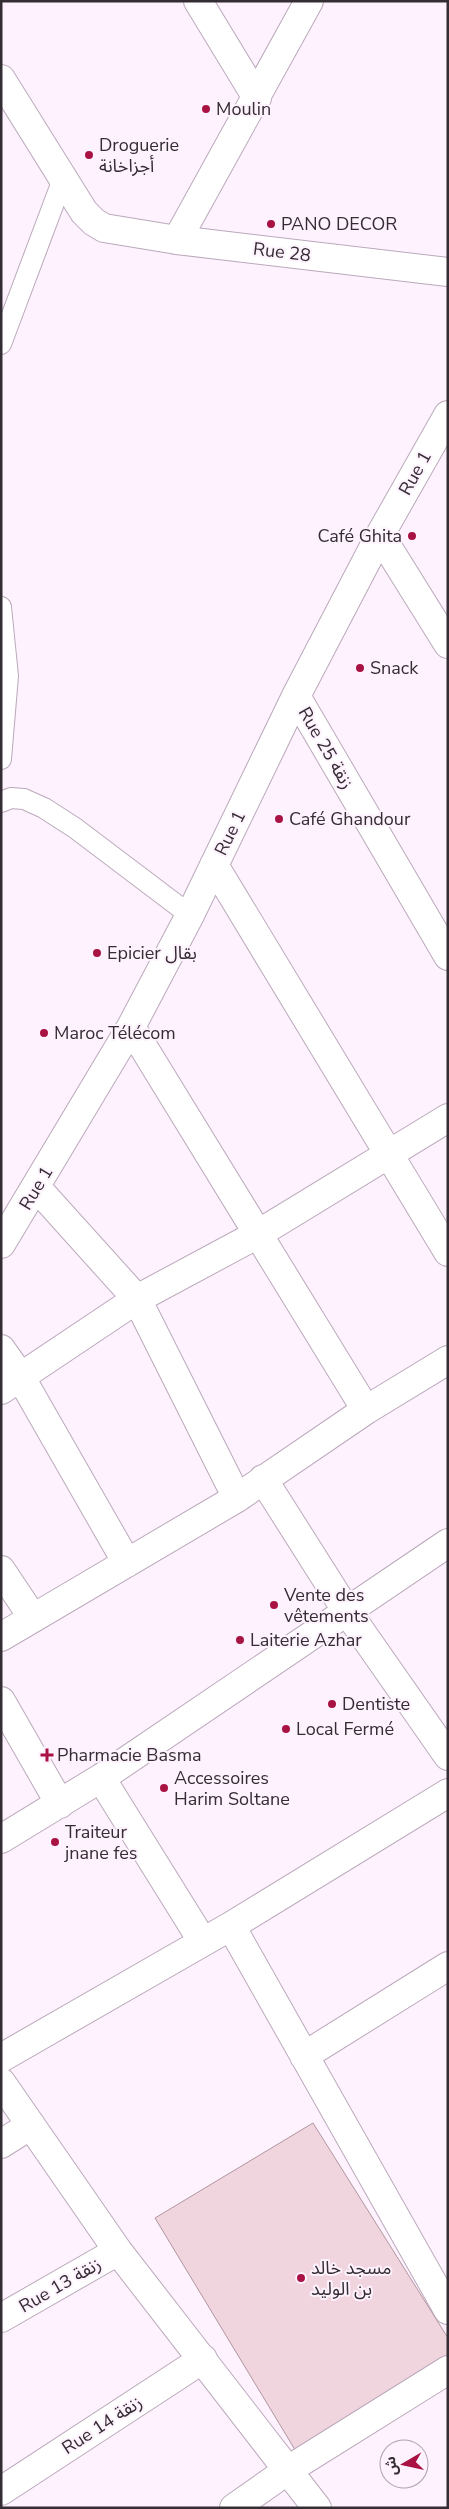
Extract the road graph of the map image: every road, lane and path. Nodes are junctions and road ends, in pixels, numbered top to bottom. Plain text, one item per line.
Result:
1 (198, 1) edge
2 (309, 1) edge
3 (1, 79) edge
4 (257, 98) junction
5 (63, 178) junction
6 (177, 240) junction
7 (448, 272) edge
8 (1, 344) edge
9 (448, 415) edge
10 (380, 535) junction
11 (1, 607) edge
12 (447, 641) edge
13 (296, 696) junction
14 (1, 759) edge
15 (1, 802) edge
16 (214, 865) junction
17 (190, 915) junction
18 (448, 956) edge
19 (131, 1027) junction
20 (448, 1118) edge
21 (390, 1154) junction
22 (37, 1188) junction
23 (258, 1234) junction
24 (1, 1244) edge
25 (448, 1252) edge
26 (136, 1299) junction
27 (1, 1349) edge
28 (448, 1360) edge
29 (11, 1383) edge
30 (366, 1410) junction
31 (263, 1479) junction
32 (237, 1498) junction
33 (448, 1543) edge
34 (127, 1563) junction
35 (1, 1570) edge
36 (346, 1610) junction
37 (33, 1618) junction
38 (1, 1637) edge
39 (1, 1701) edge
40 (446, 1750) edge
41 (101, 1778) junction
42 (448, 1793) edge
43 (60, 1804) junction
44 (1, 1839) edge
45 (230, 1926) junction
46 (203, 1942) junction
47 (448, 1966) edge
48 (304, 2056) junction
49 (1, 2058) edge
50 (1, 2082) edge
51 (31, 2125) junction
52 (1, 2144) edge
53 (118, 2251) junction
54 (448, 2310) edge
55 (1, 2318) edge
56 (202, 2359) junction
57 (448, 2370) edge
58 (288, 2470) junction
59 (1, 2490) edge
60 (234, 2508) edge
61 (317, 2508) edge

1 - 4 street
2 - 4 street
3 - 5 street, Rue 28
4 - 6 street
5 - 6 street, Rue 28
5 - 8 lane
6 - 7 street, Rue 28
9 - 10 street, Rue 1
10 - 12 street
10 - 13 street, Rue 1
11 - 14 lane
13 - 16 street, Rue 1
13 - 18 street, Rue 25 زنقة
15 - 17 lane
16 - 17 street, Rue 1
16 - 21 street
17 - 19 street, Rue 1
19 - 22 street, Rue 1
19 - 23 street
20 - 21 street
21 - 23 street
21 - 25 street
22 - 24 street, Rue 1
22 - 26 street
23 - 26 street
23 - 30 street
26 - 29 street
26 - 32 street
27 - 29 street
28 - 30 street
29 - 34 street
30 - 31 street
31 - 32 street
31 - 36 street
32 - 34 street
33 - 36 street
34 - 37 street
35 - 37 street
36 - 40 street
36 - 41 street
37 - 38 street
39 - 43 street
41 - 43 street
41 - 46 street
42 - 45 street
43 - 44 street
45 - 46 street
45 - 48 street
46 - 49 street
47 - 48 street
48 - 54 street
50 - 51 street
51 - 52 street
51 - 53 street
53 - 55 street, Rue 13 زنقة
53 - 56 street
56 - 58 street
56 - 59 street, Rue 14 زنقة
57 - 58 street
58 - 60 street
58 - 61 street

